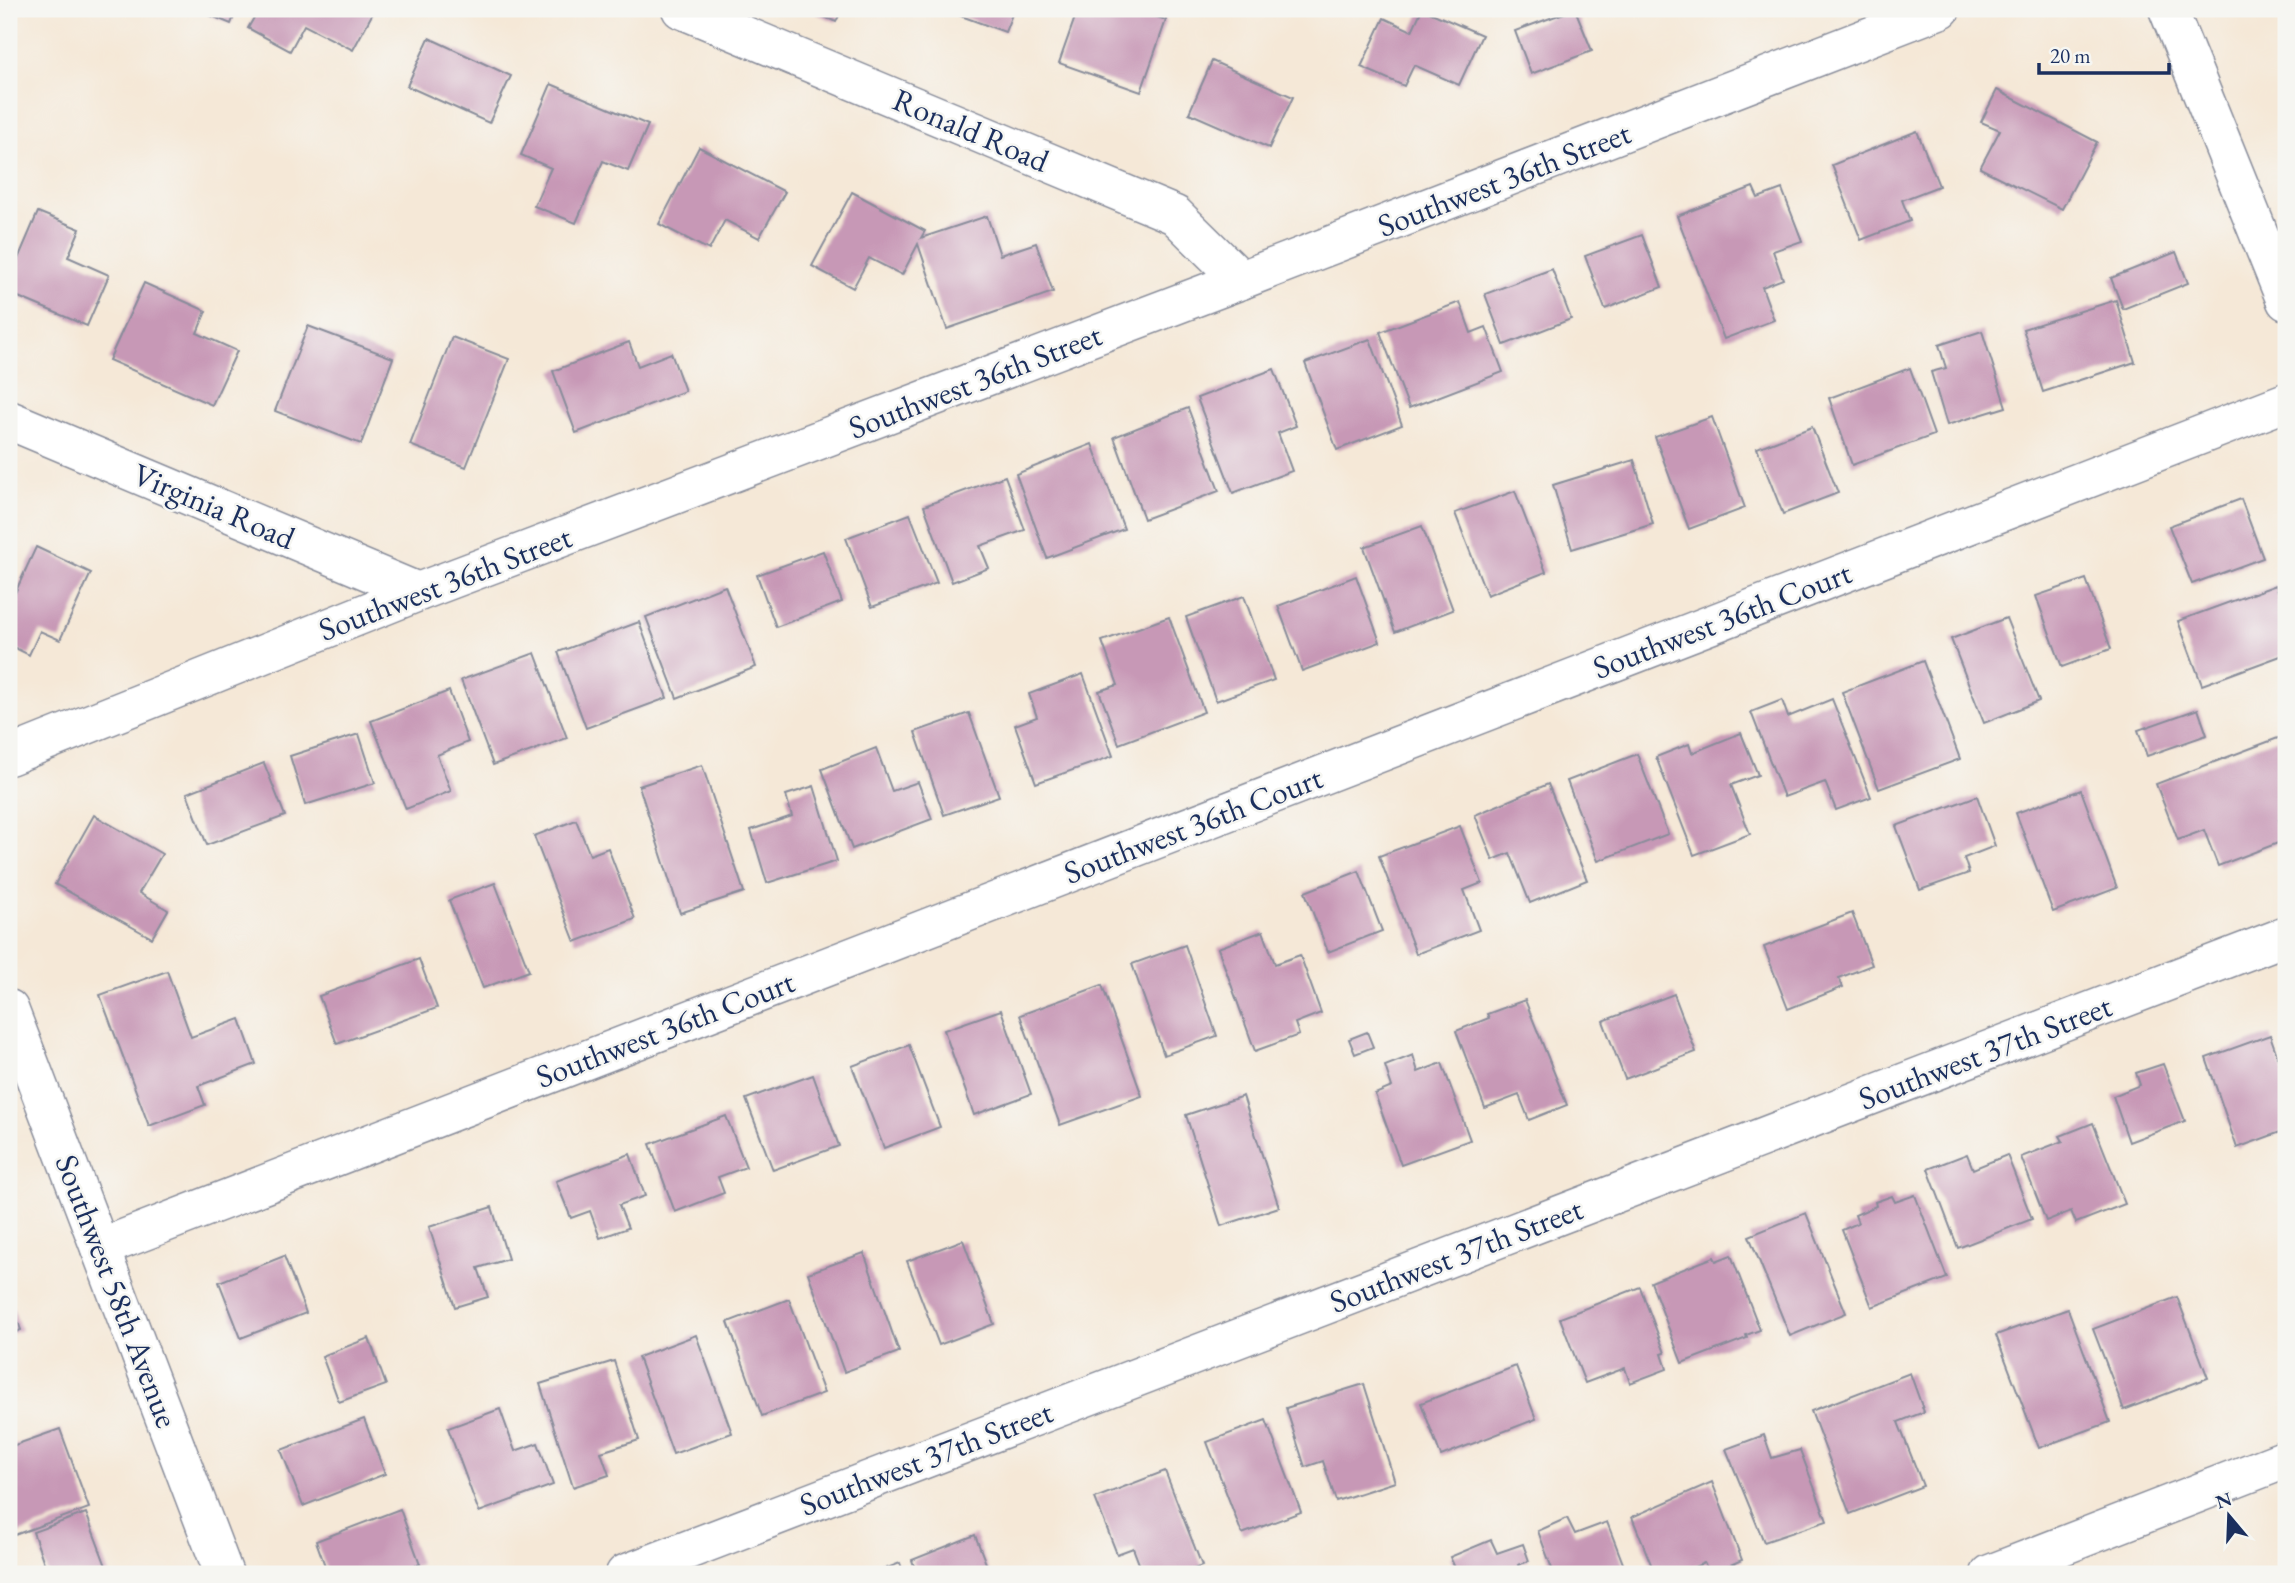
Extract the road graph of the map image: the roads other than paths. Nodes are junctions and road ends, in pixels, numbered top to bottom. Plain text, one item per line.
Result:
1 (681, 9) edge
2 (1941, 9) edge
3 (2168, 9) edge
4 (2275, 239) edge
5 (1241, 280) junction
6 (2286, 301) edge
7 (2286, 402) edge
8 (9, 420) edge
9 (418, 592) junction
10 (9, 756) edge
11 (2286, 936) edge
12 (9, 1009) edge
13 (100, 1248) junction
14 (2286, 1460) edge
15 (224, 1574) edge
16 (625, 1574) edge
17 (1990, 1574) edge

1 - 5 street, Ronald Road
2 - 5 street, Southwest 36th Street
3 - 4 street
4 - 6 street
5 - 9 street, Southwest 36th Street
7 - 13 street, Southwest 36th Court
8 - 9 street, Virginia Road
9 - 10 street, Southwest 36th Street
11 - 16 street, Southwest 37th Street
12 - 13 street, Southwest 58th Avenue
13 - 15 street, Southwest 58th Avenue
14 - 17 street

